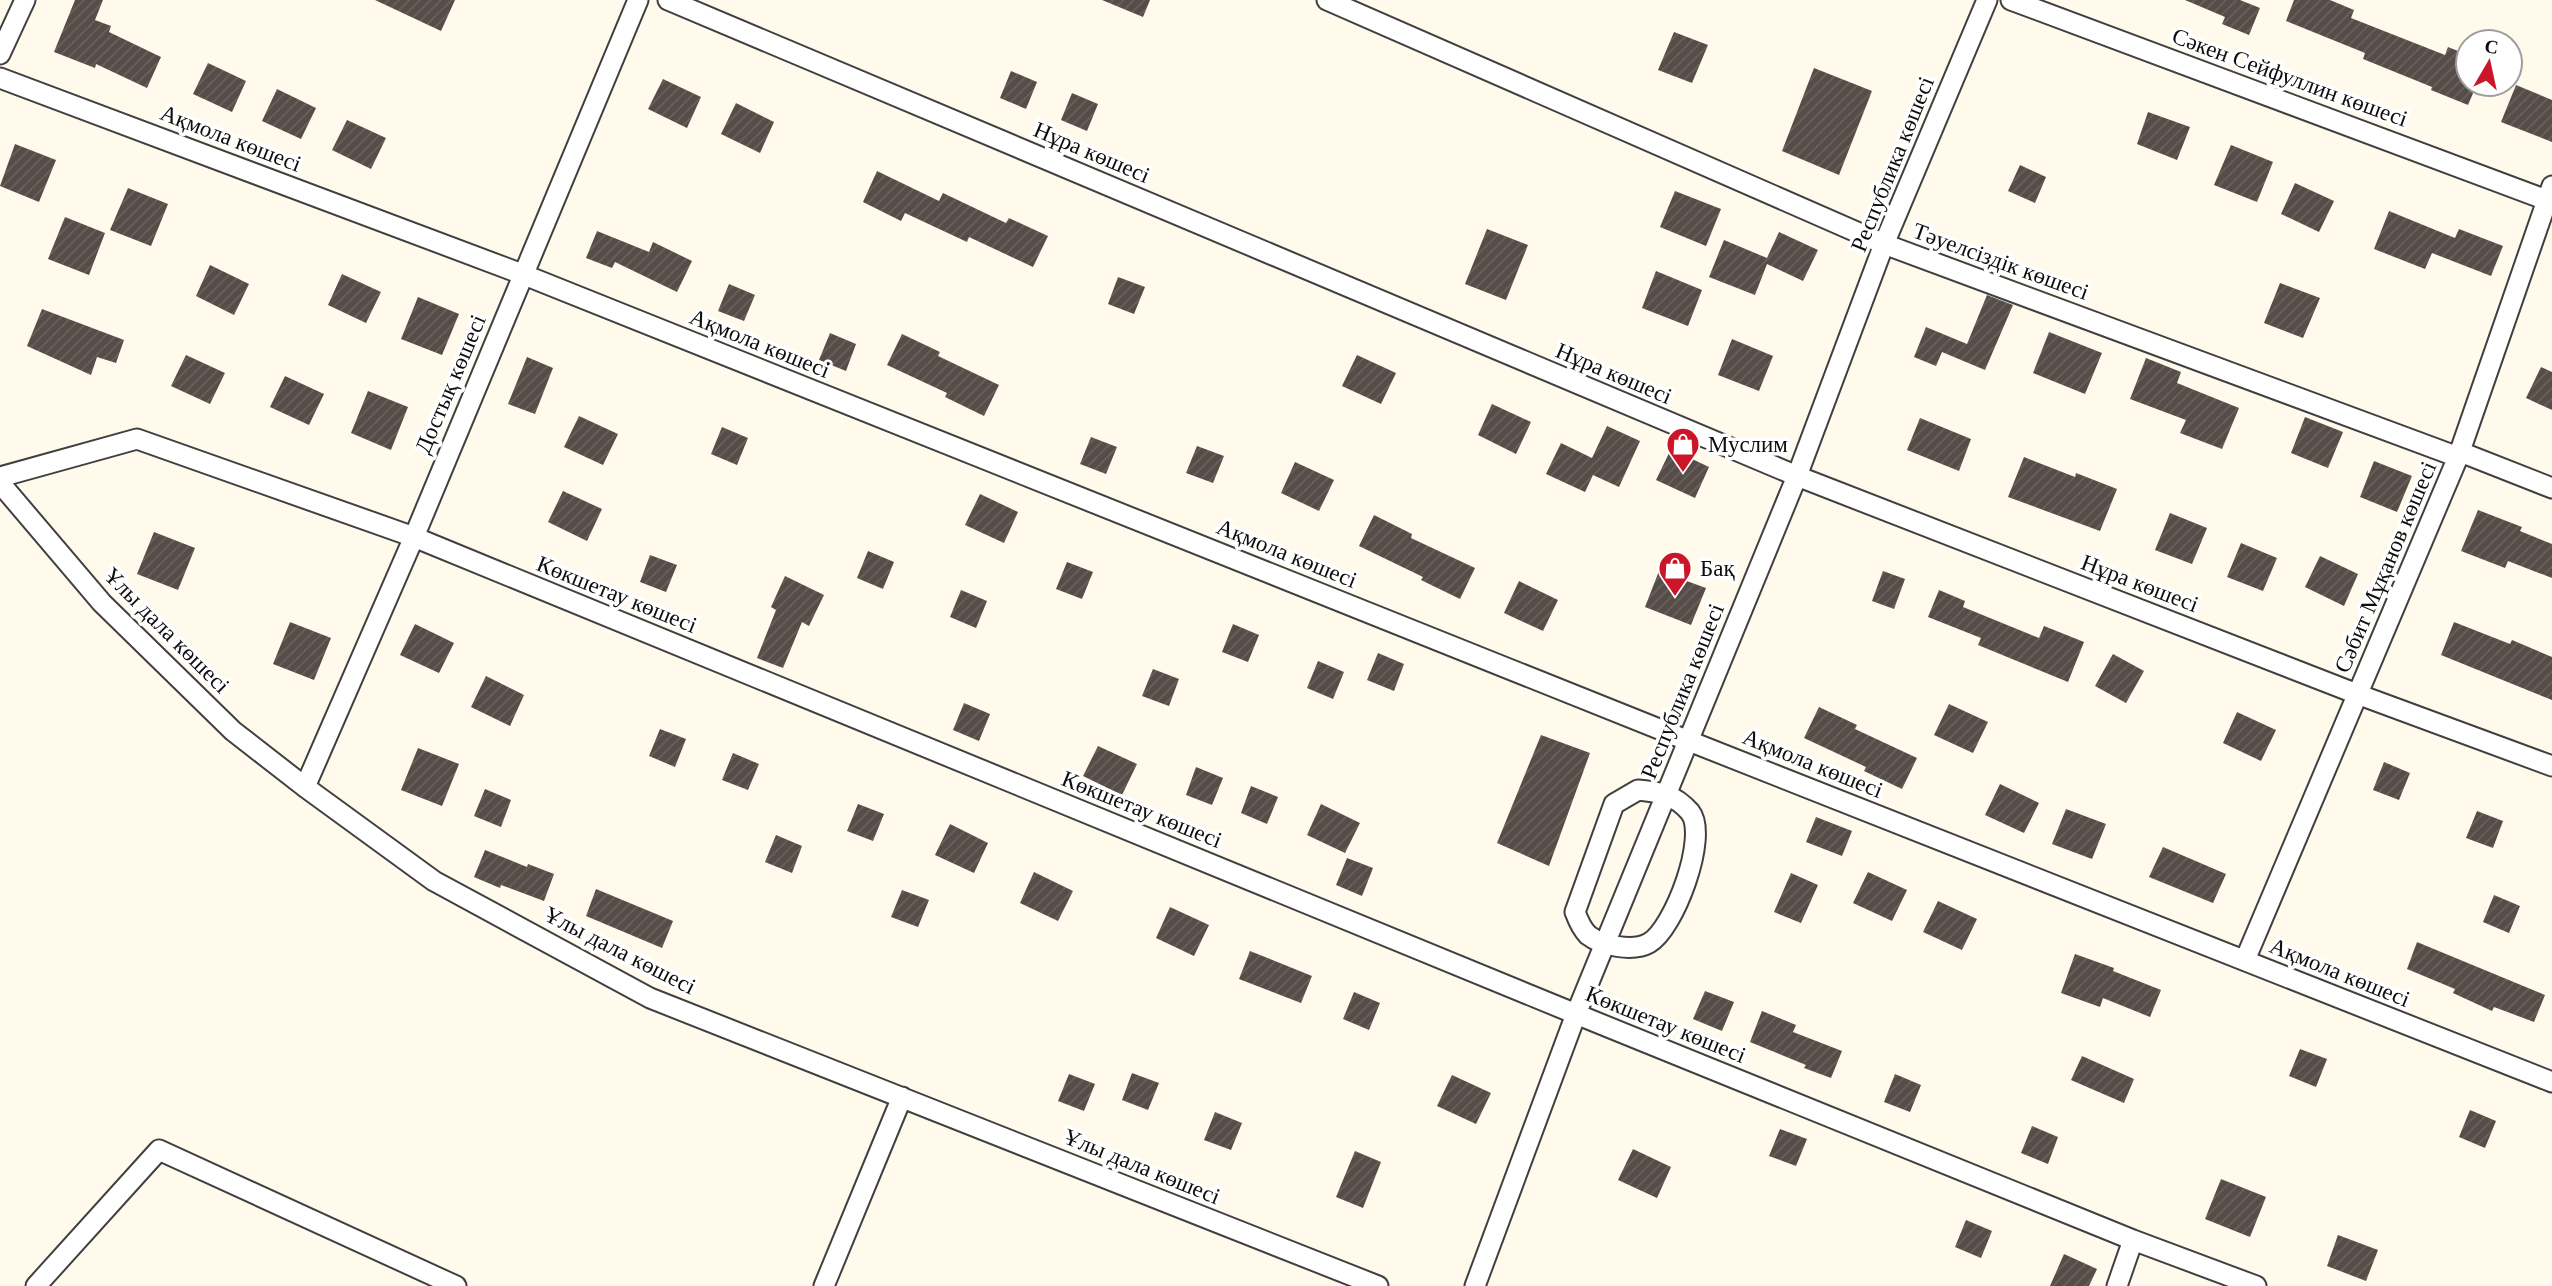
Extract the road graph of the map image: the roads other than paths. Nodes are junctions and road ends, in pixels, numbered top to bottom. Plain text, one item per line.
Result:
1 (25, 0) edge
2 (638, 0) edge
3 (668, 0) edge
4 (1327, 0) edge
5 (1987, 0) edge
6 (2011, 0) edge
7 (0, 54) edge
8 (0, 78) edge
9 (2550, 196) edge
10 (1884, 244) junction
11 (522, 274) junction
12 (2458, 457) junction
13 (1797, 476) junction
14 (0, 477) edge
15 (0, 483) edge
16 (2552, 488) edge
17 (414, 537) junction
18 (2357, 694) junction
19 (1689, 741) junction
20 (2552, 766) edge
21 (305, 786) junction
22 (1666, 793) junction
23 (1606, 944) junction
24 (2245, 960) junction
25 (1576, 1014) junction
26 (2552, 1082) edge
27 (902, 1097) junction
28 (2133, 1240) junction
29 (36, 1286) edge
30 (456, 1286) edge
31 (824, 1286) edge
32 (1378, 1286) edge
33 (1475, 1286) edge
34 (2117, 1286) edge
35 (2256, 1286) edge

1 - 7 street
2 - 11 street, Достық көшесі
3 - 13 street, Нұра көшесі
4 - 10 street, Тәуелсіздік көшесі
5 - 10 street, Республика көшесі
6 - 9 street, Сәкен Сейфуллин көшесі
8 - 11 street, Ақмола көшесі
9 - 12 street, Сәбит Мұқанов көшесі
10 - 12 street, Тәуелсіздік көшесі
10 - 13 street, Республика көшесі
11 - 17 street, Достық көшесі
11 - 19 street, Ақмола көшесі
12 - 16 street, Тәуелсіздік көшесі
12 - 18 street, Сәбит Мұқанов көшесі
13 - 18 street, Нұра көшесі
13 - 19 street, Республика көшесі
14 - 17 street, Көкшетау көшесі
15 - 21 street, Ұлы дала көшесі
17 - 21 street, Достық көшесі
17 - 25 street, Көкшетау көшесі
18 - 20 street, Нұра көшесі
18 - 24 street, Сәбит Мұқанов көшесі
19 - 22 street, Республика көшесі
19 - 24 street, Ақмола көшесі
21 - 27 street, Ұлы дала көшесі
22 - 23 street, Республика көшесі
22 - 23 street
22 - 23 street
23 - 25 street, Республика көшесі
24 - 26 street, Ақмола көшесі
25 - 28 street, Көкшетау көшесі
25 - 33 street, Республика көшесі
27 - 31 street
27 - 32 street, Ұлы дала көшесі
28 - 34 street
28 - 35 street, Көкшетау көшесі
29 - 30 street

